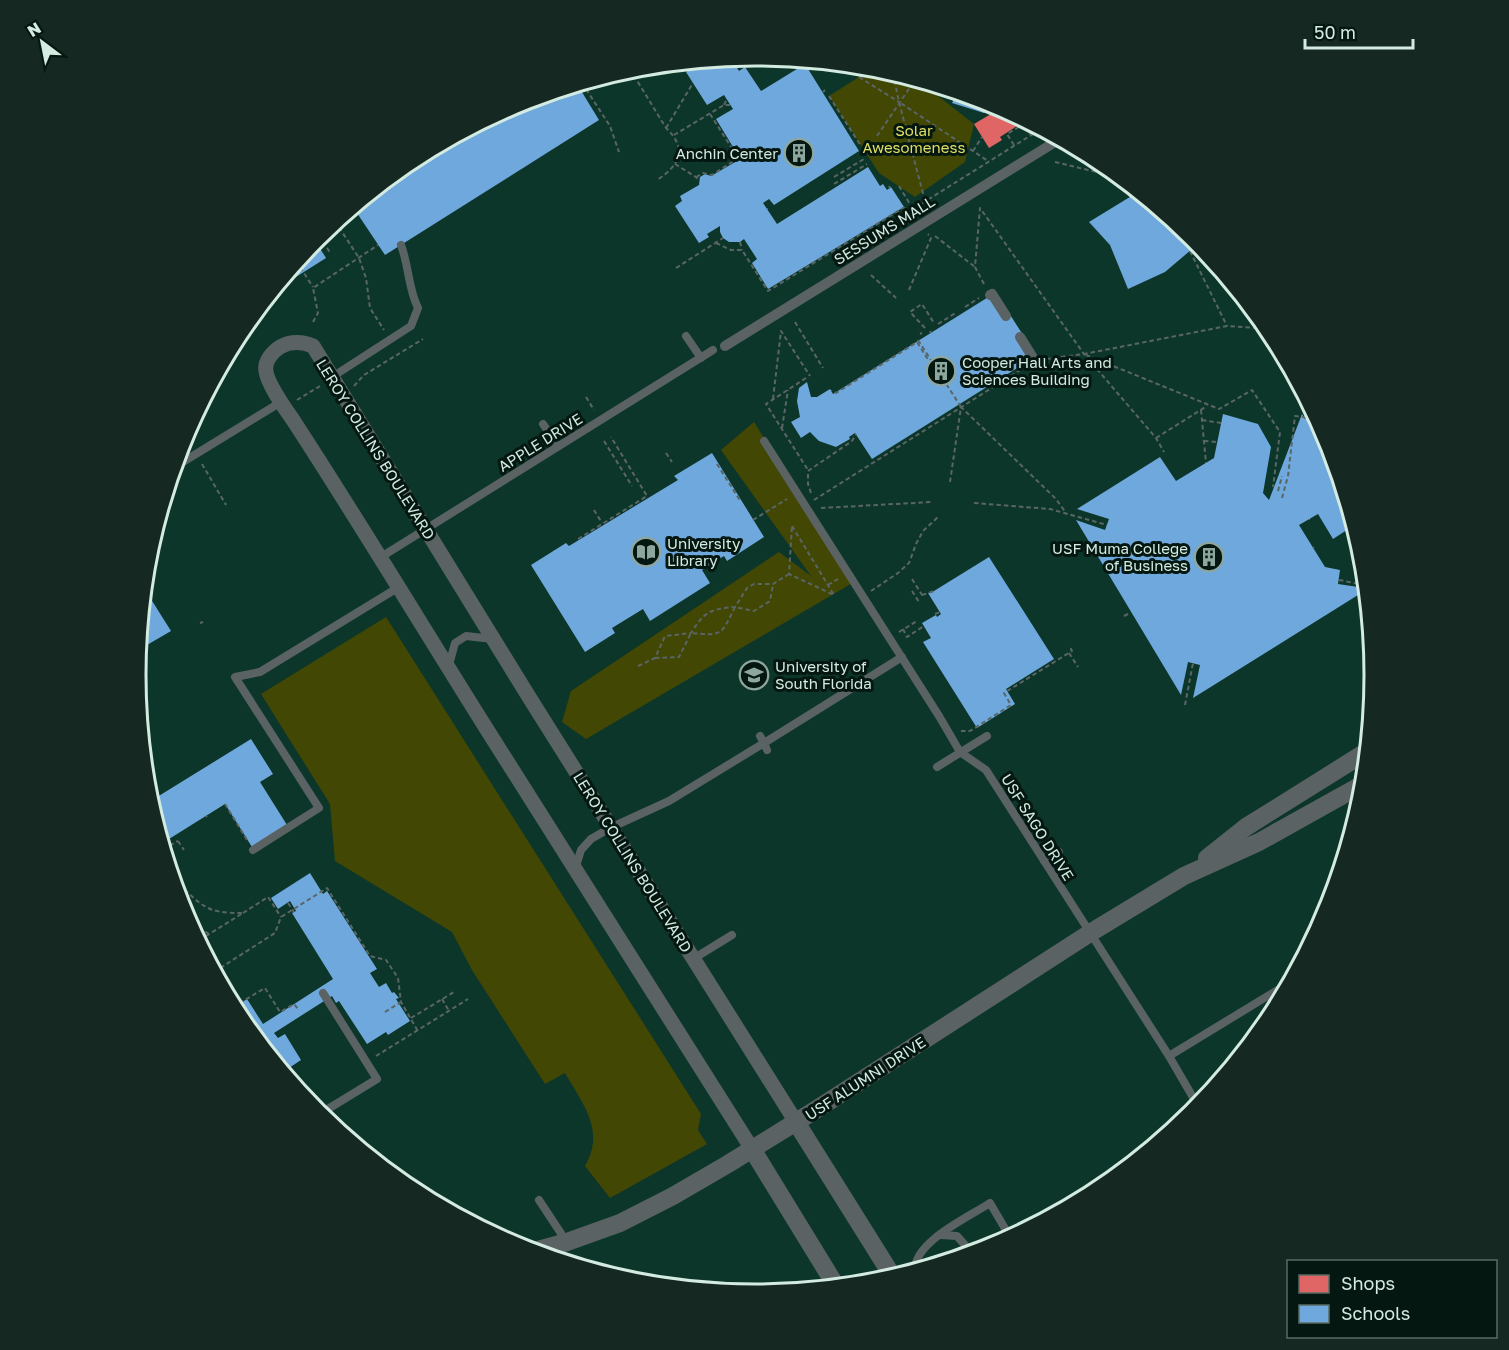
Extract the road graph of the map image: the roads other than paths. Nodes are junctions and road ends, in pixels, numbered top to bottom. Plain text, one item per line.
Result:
1 (1052, 144) edge
2 (401, 245) dead end
3 (987, 295) road end
4 (1006, 316) dead end
5 (686, 336) dead end
6 (1020, 337) dead end
7 (725, 346) dead end
8 (713, 350) dead end
9 (701, 357) junction
10 (1035, 361) road end
11 (328, 380) junction
12 (287, 402) junction
13 (543, 424) dead end
14 (764, 441) dead end
15 (558, 446) junction
16 (185, 461) edge
17 (426, 528) junction
18 (381, 557) junction
19 (399, 586) junction
20 (495, 639) junction
21 (902, 657) junction
22 (449, 666) junction
23 (987, 736) dead end
24 (960, 752) junction
25 (1358, 757) edge
26 (937, 767) dead end
27 (1353, 790) edge
28 (610, 828) junction
29 (252, 848) road end
30 (1059, 852) dead end
31 (1044, 861) junction
32 (576, 870) junction
33 (1184, 876) junction
34 (1090, 933) junction
35 (732, 935) dead end
36 (693, 959) junction
37 (323, 993) dead end
38 (1273, 994) edge
39 (1169, 1056) junction
40 (1193, 1097) edge
41 (328, 1109) edge
42 (796, 1122) junction
43 (752, 1149) junction
44 (538, 1200) dead end
45 (1006, 1230) edge
46 (940, 1235) junction
47 (567, 1242) junction
48 (966, 1246) edge
49 (547, 1248) edge
50 (917, 1261) edge
51 (888, 1269) edge
52 (832, 1279) edge

1 - 7 street, SESSUMS MALL
2 - 11 lane
3 - 4 street
5 - 9 lane
6 - 10 street
8 - 9 lane, APPLE DRIVE
9 - 15 lane, APPLE DRIVE
11 - 12 street, LEROY COLLINS BOULEVARD
11 - 17 street, LEROY COLLINS BOULEVARD
12 - 16 lane
12 - 18 street, LEROY COLLINS BOULEVARD
13 - 15 lane
14 - 21 lane, USF SAGO DRIVE
15 - 17 lane, APPLE DRIVE
17 - 18 lane, APPLE DRIVE
17 - 20 street, LEROY COLLINS BOULEVARD
18 - 19 street, LEROY COLLINS BOULEVARD
19 - 22 street, LEROY COLLINS BOULEVARD
19 - 29 lane
20 - 22 lane
20 - 28 street, LEROY COLLINS BOULEVARD
21 - 24 lane, USF SAGO DRIVE
21 - 28 lane
22 - 32 street, LEROY COLLINS BOULEVARD
23 - 24 lane
24 - 26 lane
24 - 31 lane, USF SAGO DRIVE
25 - 33 street, USF ALUMNI DRIVE
27 - 33 street, USF ALUMNI DRIVE
28 - 32 lane
28 - 36 street, LEROY COLLINS BOULEVARD
30 - 31 lane
31 - 34 lane, USF SAGO DRIVE
32 - 43 street, LEROY COLLINS BOULEVARD
33 - 34 street, USF ALUMNI DRIVE
34 - 39 lane, USF SAGO DRIVE
34 - 42 street, USF ALUMNI DRIVE
35 - 36 lane
36 - 42 street, LEROY COLLINS BOULEVARD
37 - 41 lane
38 - 39 lane
39 - 40 lane, USF SAGO DRIVE
42 - 43 street, USF ALUMNI DRIVE
42 - 51 street, LEROY COLLINS BOULEVARD
43 - 47 street, USF ALUMNI DRIVE
43 - 52 street, LEROY COLLINS BOULEVARD
44 - 47 lane
45 - 46 lane
46 - 48 lane
46 - 50 lane
47 - 49 street, USF ALUMNI DRIVE

